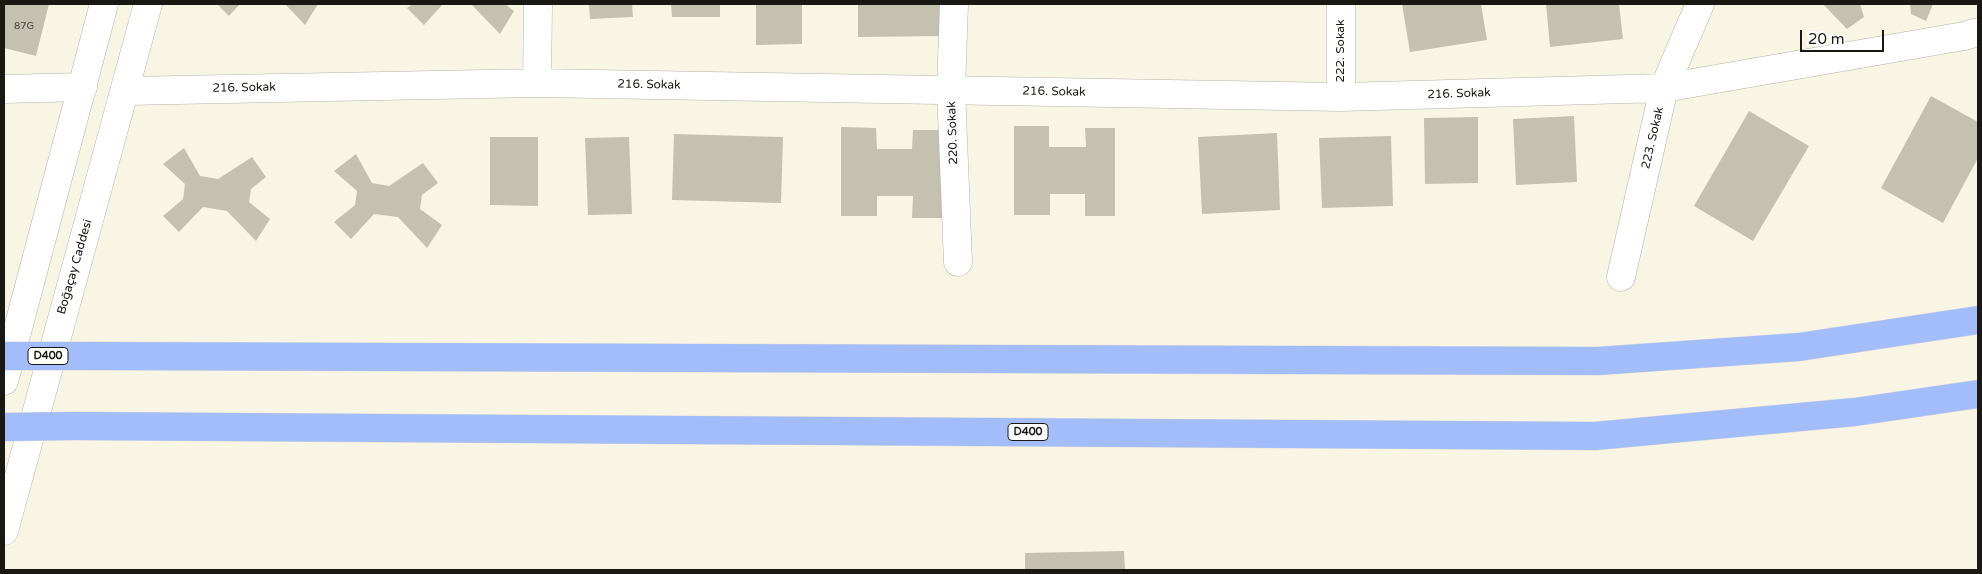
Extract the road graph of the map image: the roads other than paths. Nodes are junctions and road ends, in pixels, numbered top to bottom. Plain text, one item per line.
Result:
1 (104, 4) edge
2 (148, 4) edge
3 (538, 4) edge
4 (954, 4) edge
5 (1341, 4) edge
6 (1700, 4) edge
7 (1978, 32) edge
8 (536, 82) junction
9 (83, 87) junction
10 (1664, 88) junction
11 (4, 89) edge
12 (951, 90) junction
13 (125, 91) junction
14 (1341, 97) junction
15 (958, 262) dead end
16 (1621, 277) dead end
17 (1978, 320) edge
18 (4, 356) edge
19 (4, 381) edge
20 (1978, 394) edge
21 (4, 427) edge
22 (4, 531) edge

1 - 9 street
2 - 13 street, Boğaçay Caddesi
3 - 8 street
4 - 12 street, 220. Sokak
5 - 14 street, 222. Sokak
6 - 10 street, 223. Sokak
7 - 10 street, 216. Sokak
8 - 12 street, 216. Sokak
8 - 13 street, 216. Sokak
9 - 11 street
9 - 19 street
10 - 14 street, 216. Sokak
10 - 16 street, 223. Sokak
12 - 14 street, 216. Sokak
12 - 15 street, 220. Sokak
13 - 22 street, Boğaçay Caddesi
17 - 18 highway, D400, bridge
20 - 21 highway, D400, bridge

